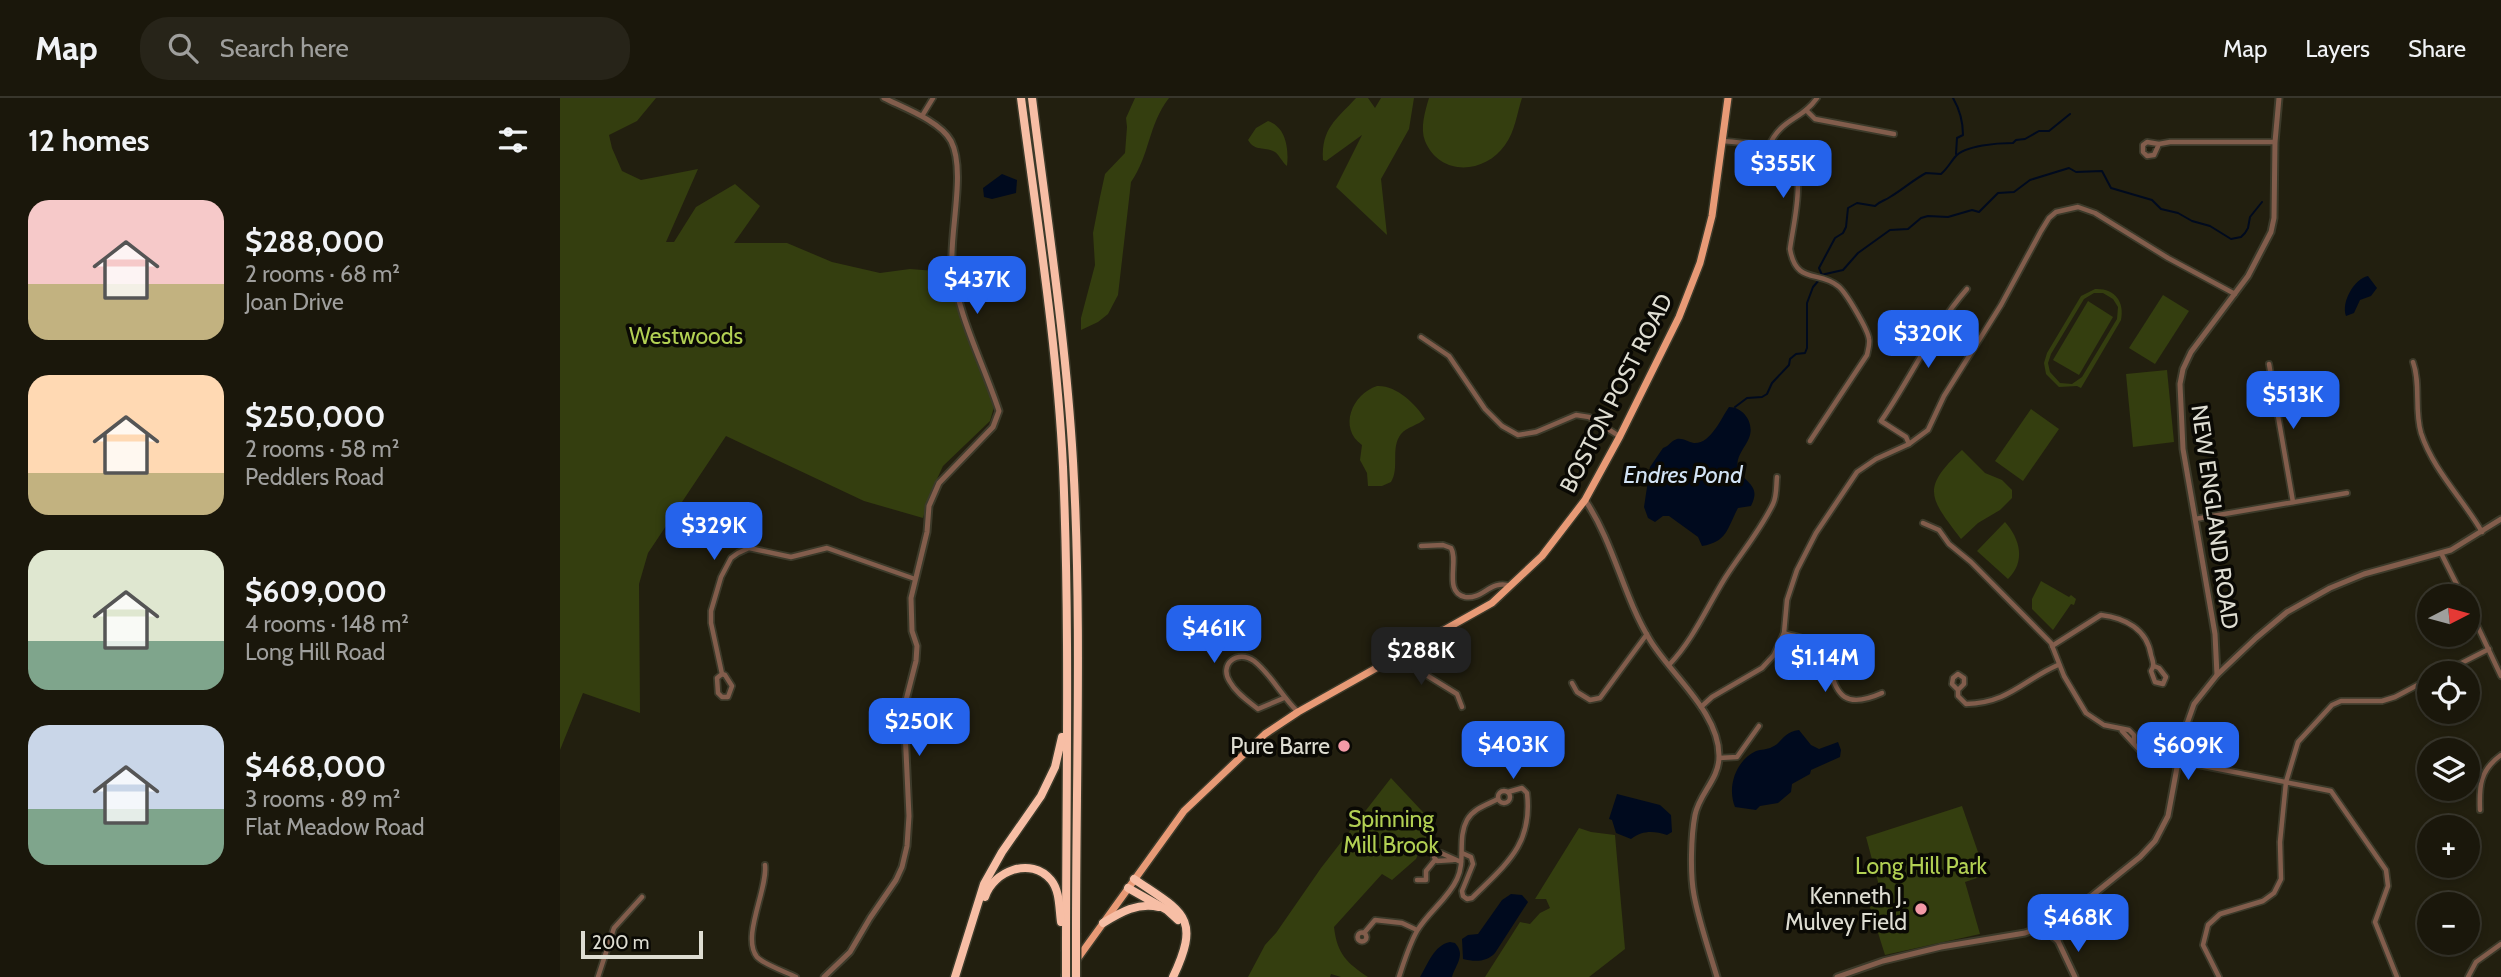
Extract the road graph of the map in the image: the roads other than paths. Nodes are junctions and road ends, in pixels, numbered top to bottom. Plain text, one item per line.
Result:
1 (884, 98) edge
2 (933, 98) edge
3 (1021, 98) edge
4 (1032, 98) edge
5 (1728, 98) edge
6 (1817, 98) edge
7 (2279, 98) edge
8 (1806, 110) junction
9 (922, 116) junction
10 (1894, 134) dead end
11 (1723, 141) junction
12 (2275, 142) junction
13 (2159, 144) dead end
14 (1768, 148) junction
15 (1966, 289) dead end
16 (2236, 295) junction
17 (1421, 337) dead end
18 (2413, 362) dead end
19 (2269, 364) dead end
20 (1620, 436) junction
21 (1810, 441) dead end
22 (1909, 444) junction
23 (1777, 477) dead end
24 (2347, 494) dead end
25 (1585, 500) junction
26 (2293, 502) junction
27 (2195, 519) junction
28 (2501, 519) edge
29 (1923, 523) dead end
30 (2482, 532) junction
31 (1421, 545) dead end
32 (2441, 553) junction
33 (915, 579) junction
34 (2456, 584) edge
35 (1512, 586) junction
36 (2480, 631) edge
37 (1784, 633) junction
38 (1647, 634) junction
39 (2052, 646) junction
40 (2489, 649) junction
41 (1403, 653) junction
42 (2465, 661) edge
43 (2058, 664) junction
44 (1669, 665) junction
45 (2154, 666) dead end
46 (722, 674) junction
47 (2217, 675) junction
48 (2501, 676) edge
49 (1572, 683) dead end
50 (2417, 685) edge
51 (1958, 690) dead end
52 (1881, 693) dead end
53 (1284, 698) junction
54 (1462, 707) dead end
55 (1701, 707) junction
56 (1298, 712) junction
57 (1066, 717) junction
58 (1759, 726) dead end
59 (2501, 755) edge
60 (1719, 758) junction
61 (2178, 762) junction
62 (2286, 782) junction
63 (2480, 810) dead end
64 (1462, 853) junction
65 (1461, 862) junction
66 (765, 865) dead end
67 (1134, 879) junction
68 (1417, 880) dead end
69 (1128, 888) junction
70 (642, 897) dead end
71 (1167, 909) junction
72 (1103, 923) junction
73 (2057, 923) junction
74 (2043, 928) junction
75 (1417, 930) junction
76 (1364, 933) dead end
77 (2058, 941) junction
78 (2501, 944) edge
79 (1066, 950) junction
80 (598, 977) edge
81 (796, 977) edge
82 (824, 977) edge
83 (958, 977) edge
84 (1065, 977) edge
85 (1076, 977) edge
86 (1171, 977) edge
87 (1399, 977) edge
88 (1717, 977) edge
89 (1837, 977) edge
90 (2074, 977) edge
91 (2219, 977) edge
92 (2397, 977) edge
93 (2468, 977) edge

1 - 9 street
2 - 9 street
3 - 57 highway
4 - 85 highway, bridge
5 - 11 main road, BOSTON POST ROAD
6 - 8 street
7 - 12 street, NEW ENGLAND ROAD
8 - 10 street
8 - 14 street
9 - 33 street
11 - 14 street
11 - 20 main road, BOSTON POST ROAD
12 - 13 street
12 - 16 street, NEW ENGLAND ROAD
14 - 21 street
15 - 22 street
16 - 22 street
16 - 27 street, NEW ENGLAND ROAD
17 - 20 street
18 - 30 street
19 - 26 street
20 - 25 main road, BOSTON POST ROAD
22 - 37 street
23 - 44 street
24 - 26 street
25 - 35 main road, BOSTON POST ROAD
25 - 38 street
26 - 27 street
27 - 47 street, NEW ENGLAND ROAD
28 - 30 street
29 - 39 street
30 - 32 street
31 - 35 street
32 - 34 street
32 - 47 street
33 - 46 street
33 - 82 street
35 - 41 main road, BOSTON POST ROAD
36 - 40 street
37 - 52 street
37 - 55 street
38 - 44 street
38 - 49 street
39 - 43 street
39 - 45 street
40 - 42 street
40 - 48 street
41 - 54 street
41 - 56 main road, BOSTON POST ROAD
43 - 51 street
43 - 61 street
44 - 55 street
46 - 46 street
47 - 61 street
50 - 62 street
53 - 53 street
53 - 56 street
55 - 60 street
56 - 67 main road, BOSTON POST ROAD
57 - 79 highway
57 - 83 highway
58 - 60 street
59 - 63 street
60 - 88 street
61 - 62 street
61 - 73 street
62 - 91 street
62 - 92 street
64 - 64 street
64 - 65 street
65 - 68 street
65 - 75 street
66 - 81 street
67 - 69 main road, BOSTON POST ROAD
67 - 86 highway
69 - 71 highway
69 - 72 main road, BOSTON POST ROAD
70 - 80 street
71 - 72 highway
71 - 86 highway
72 - 84 main road, BOSTON POST ROAD
73 - 74 street
73 - 77 street
74 - 77 street
74 - 89 street
75 - 76 street
75 - 87 street
77 - 90 street
78 - 93 street
79 - 83 highway
79 - 84 highway, bridge

